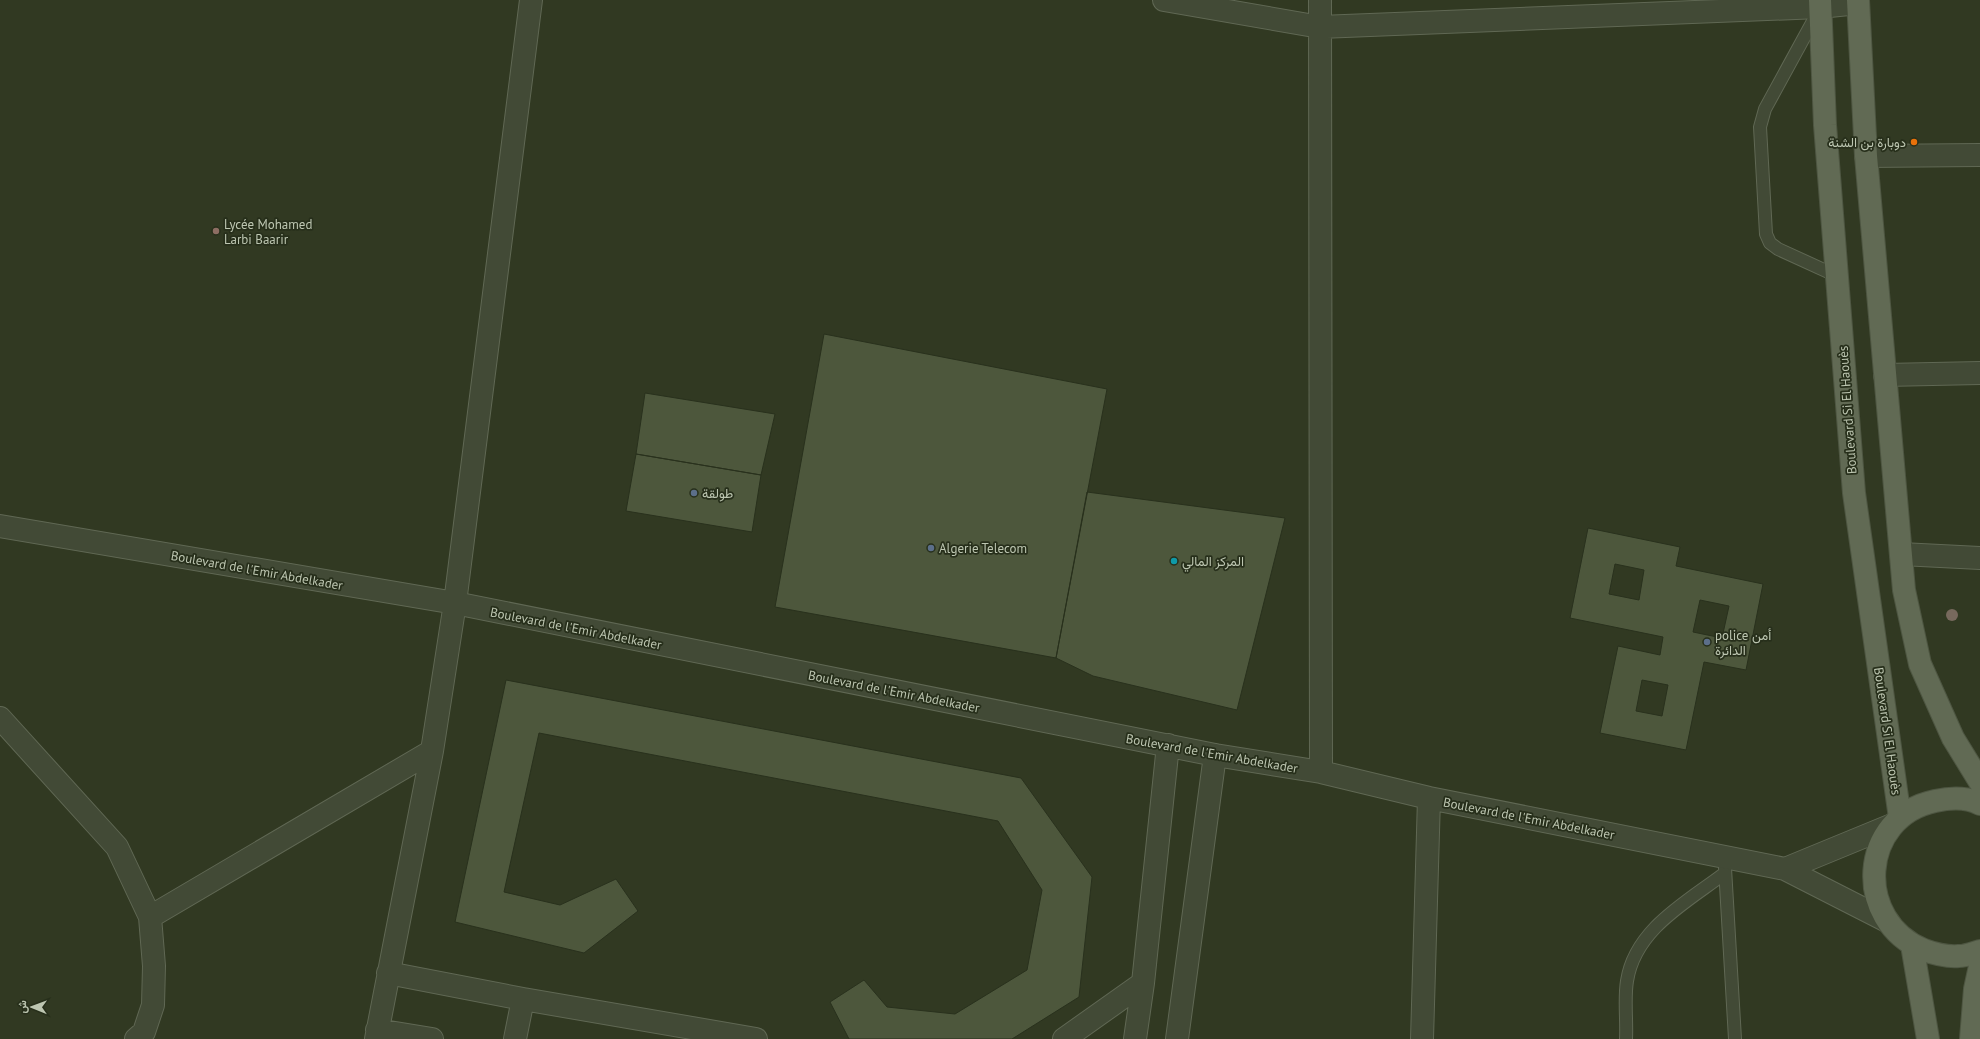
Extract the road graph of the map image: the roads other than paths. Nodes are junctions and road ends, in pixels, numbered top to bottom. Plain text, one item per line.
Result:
1 (531, 0) edge
2 (1164, 0) edge
3 (1320, 0) edge
4 (1858, 2) edge
5 (1820, 3) edge
6 (1320, 27) junction
7 (1980, 155) edge
8 (1866, 156) junction
9 (1837, 276) junction
10 (1980, 373) edge
11 (1885, 376) junction
12 (0, 531) edge
13 (1901, 554) junction
14 (1980, 558) edge
15 (455, 603) junction
16 (0, 718) edge
17 (1168, 745) junction
18 (432, 751) junction
19 (1215, 755) junction
20 (1321, 772) junction
21 (1980, 782) edge
22 (1429, 798) junction
23 (1980, 804) edge
24 (1896, 822) junction
25 (1725, 865) junction
26 (1785, 869) junction
27 (150, 917) junction
28 (1887, 921) junction
29 (1912, 945) junction
30 (1980, 951) edge
31 (1980, 966) edge
32 (388, 973) junction
33 (1143, 983) junction
34 (523, 999) junction
35 (377, 1034) edge
36 (703, 1035) edge
37 (136, 1039) edge
38 (432, 1039) edge
39 (515, 1039) edge
40 (756, 1039) edge
41 (1064, 1039) edge
42 (1135, 1039) edge
43 (1177, 1039) edge
44 (1422, 1039) edge
45 (1626, 1039) edge
46 (1735, 1039) edge
47 (1928, 1039) edge
48 (1971, 1039) edge

1 - 15 street
2 - 6 street
3 - 6 street
4 - 5 street
4 - 8 main road
5 - 6 street
5 - 9 main road, Boulevard Si El Haouès
5 - 9 lane
6 - 20 street
7 - 8 street
8 - 11 main road
9 - 24 main road, Boulevard Si El Haouès
10 - 11 street
11 - 13 main road
12 - 15 street, Boulevard de l'Emir Abdelkader
13 - 14 street
13 - 21 main road
15 - 17 street, Boulevard de l'Emir Abdelkader
15 - 18 street
16 - 27 street
17 - 19 street, Boulevard de l'Emir Abdelkader
17 - 33 street
18 - 27 street
18 - 32 street
19 - 20 street, Boulevard de l'Emir Abdelkader
19 - 43 street
20 - 22 street, Boulevard de l'Emir Abdelkader
22 - 25 street, Boulevard de l'Emir Abdelkader
22 - 44 street
23 - 24 main road
24 - 26 street
24 - 28 main road
25 - 26 street, Boulevard de l'Emir Abdelkader
25 - 45 lane
25 - 46 lane
26 - 28 street, Boulevard de l'Emir Abdelkader
27 - 37 street
28 - 29 main road
29 - 30 main road
29 - 47 main road
31 - 48 main road
32 - 34 street
32 - 35 street
33 - 41 street
33 - 42 street
34 - 36 street
34 - 39 street
35 - 38 street
36 - 40 street

